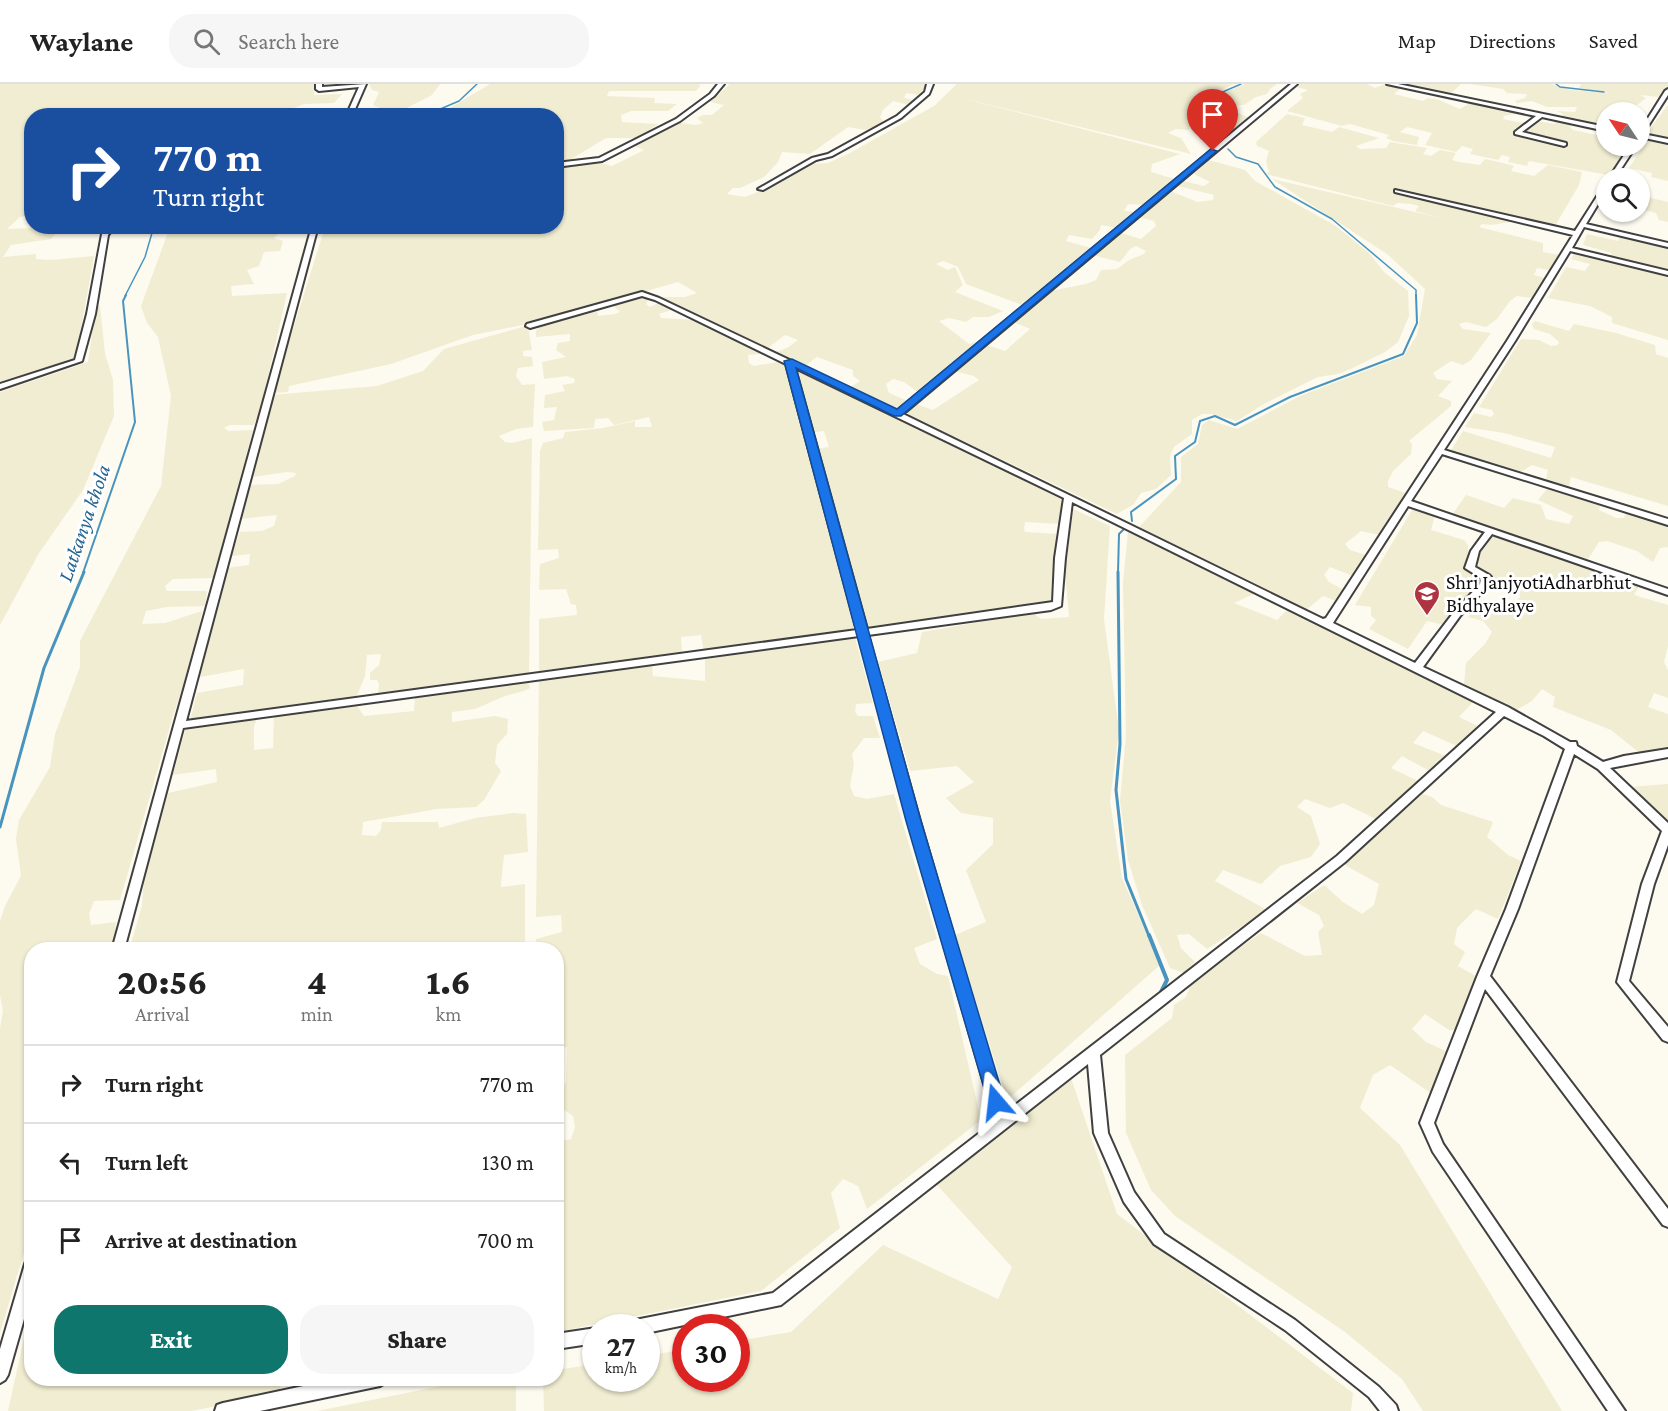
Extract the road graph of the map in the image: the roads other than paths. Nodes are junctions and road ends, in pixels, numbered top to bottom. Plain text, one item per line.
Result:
1 (362, 84) edge
2 (721, 84) edge
3 (930, 84) edge
4 (1294, 84) edge
5 (1390, 84) edge
6 (318, 89) edge
7 (1668, 91) edge
8 (351, 108) edge
9 (1541, 115) junction
10 (1650, 119) edge
11 (1596, 127) edge
12 (1650, 137) edge
13 (1668, 141) edge
14 (1564, 144) dead end
15 (564, 164) edge
16 (761, 189) dead end
17 (1397, 191) dead end
18 (1596, 204) edge
19 (1583, 225) junction
20 (105, 234) edge
21 (313, 234) edge
22 (1578, 234) junction
23 (1668, 245) edge
24 (1568, 249) junction
25 (1668, 273) edge
26 (530, 326) dead end
27 (789, 361) junction
28 (0, 387) edge
29 (898, 414) junction
30 (1440, 451) junction
31 (1068, 497) junction
32 (1406, 502) junction
33 (1668, 522) edge
34 (1491, 531) junction
35 (1668, 592) edge
36 (1320, 621) junction
37 (861, 633) junction
38 (1416, 669) junction
39 (1504, 710) junction
40 (181, 725) junction
41 (1572, 746) junction
42 (1668, 753) edge
43 (1602, 766) junction
44 (1668, 830) edge
45 (120, 942) edge
46 (1483, 977) junction
47 (1668, 1036) edge
48 (1093, 1053) junction
49 (1002, 1124) junction
50 (1668, 1220) edge
51 (24, 1292) edge
52 (660, 1323) edge
53 (582, 1337) edge
54 (564, 1341) edge
55 (0, 1375) edge
56 (342, 1386) edge
57 (223, 1411) edge
58 (1390, 1411) edge
59 (1617, 1411) edge

1 - 6 street
1 - 8 street
2 - 15 street
3 - 16 street
4 - 29 street
5 - 9 street
7 - 10 street
9 - 11 street
9 - 14 street
12 - 13 street
17 - 22 street
18 - 19 street
19 - 22 street
19 - 23 street
20 - 28 street
21 - 40 street
22 - 24 street
24 - 25 street
24 - 30 street
26 - 27 street
27 - 29 street
27 - 37 street
29 - 31 street
30 - 32 street
30 - 33 street
31 - 36 street
31 - 37 street
32 - 34 street
32 - 36 street
34 - 35 street
34 - 38 street
36 - 38 street
37 - 40 street
37 - 49 street
38 - 39 street
39 - 41 street
39 - 48 street
40 - 45 street
41 - 43 street
41 - 46 street
42 - 43 street
43 - 44 street
44 - 47 street
46 - 50 street
46 - 59 street
48 - 49 street
48 - 58 street
49 - 52 street
51 - 55 street
53 - 54 street
56 - 57 street

